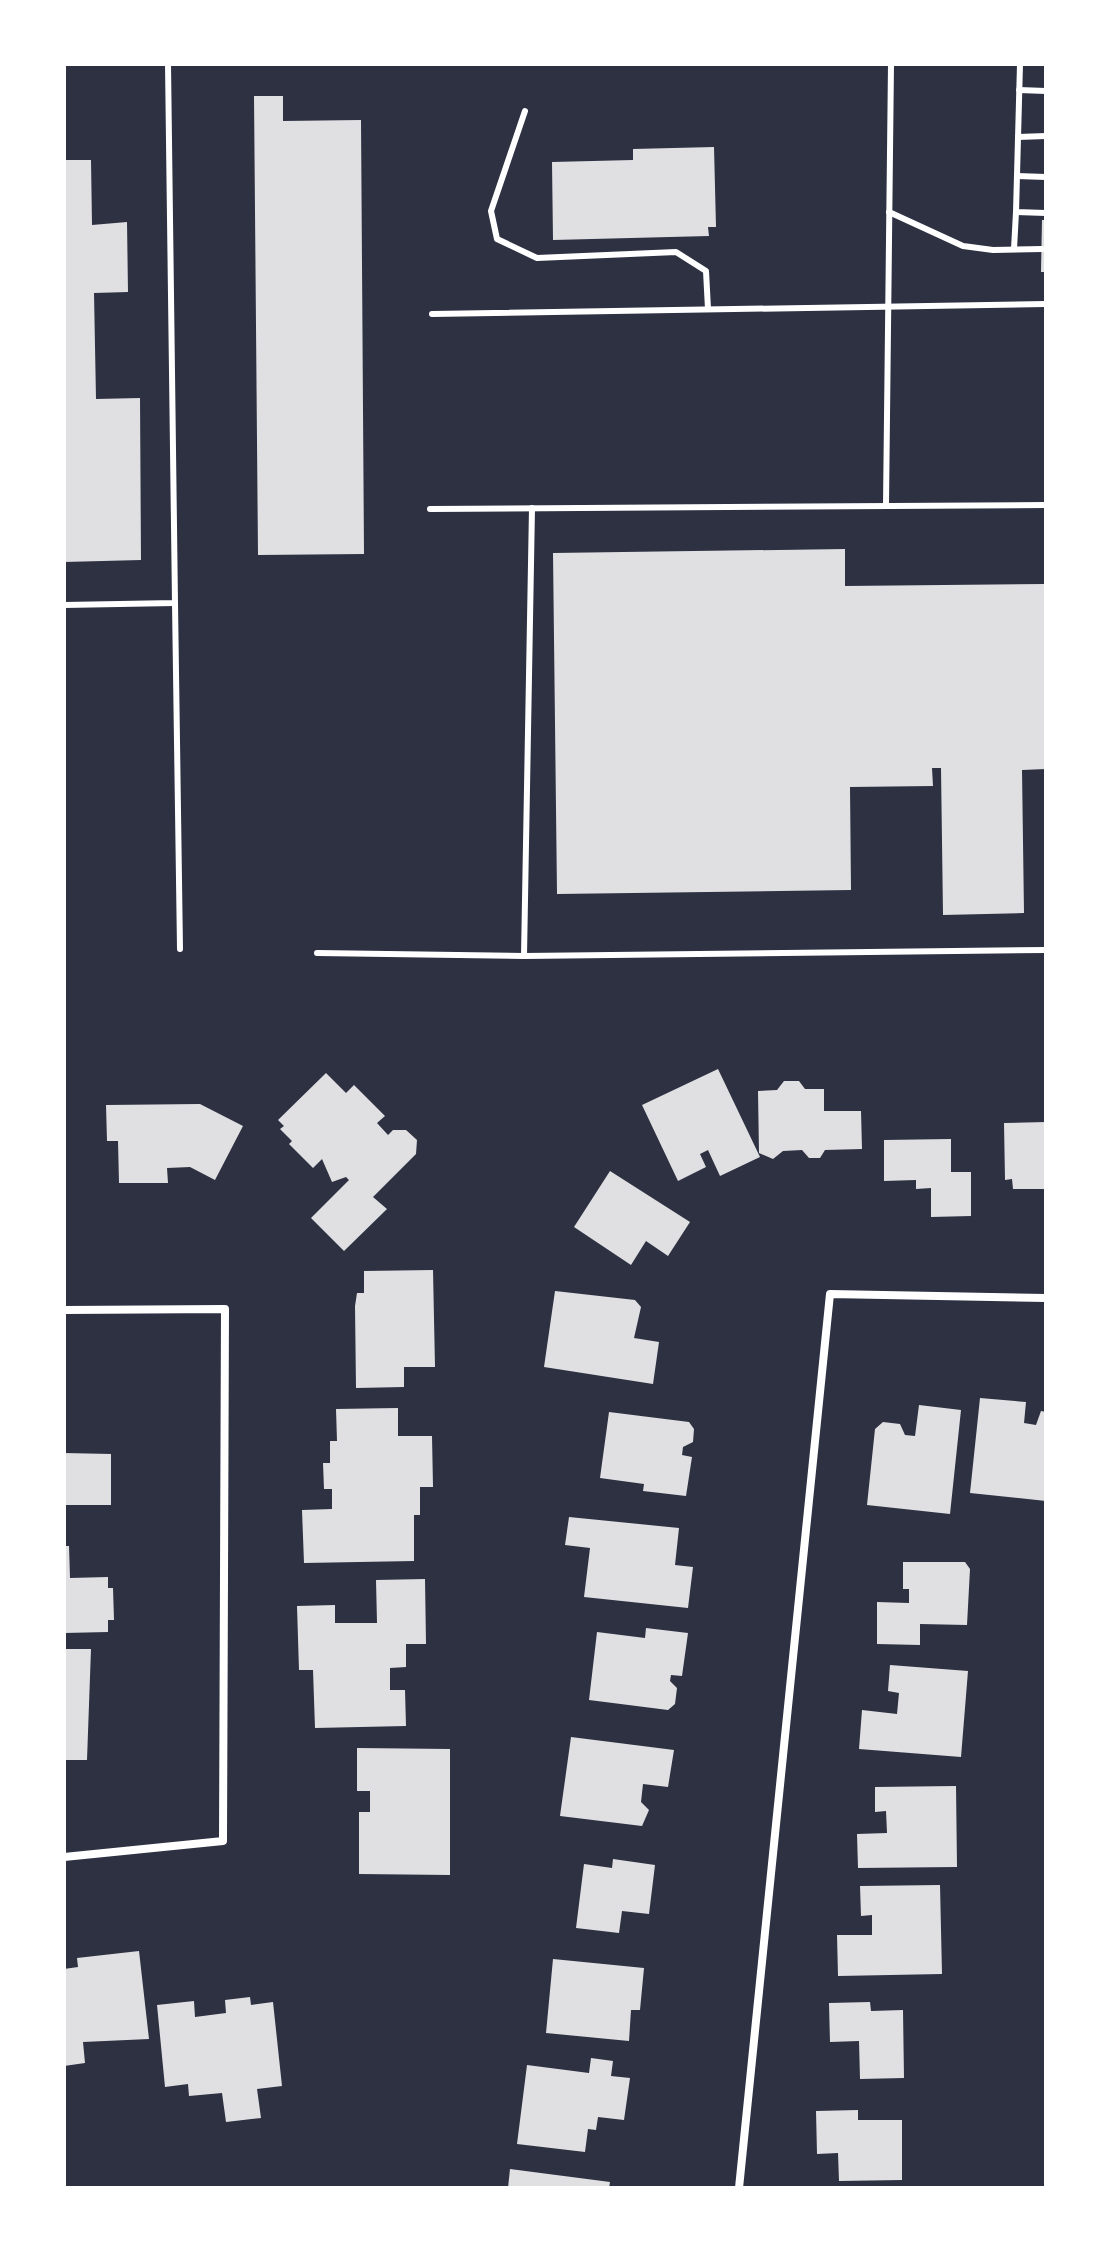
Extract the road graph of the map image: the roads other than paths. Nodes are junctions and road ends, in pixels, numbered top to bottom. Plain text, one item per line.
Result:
1 (168, 64) edge
2 (891, 64) edge
3 (1020, 64) edge
4 (1019, 90) junction
5 (1046, 91) edge
6 (525, 111) dead end
7 (1046, 136) edge
8 (1018, 137) junction
9 (1017, 176) junction
10 (1046, 177) edge
11 (889, 212) junction
12 (1016, 212) junction
13 (1046, 213) edge
14 (1014, 249) junction
15 (1042, 249) dead end
16 (1046, 304) edge
17 (888, 306) junction
18 (708, 309) junction
19 (432, 314) dead end
20 (886, 505) junction
21 (1046, 505) edge
22 (532, 508) junction
23 (430, 509) dead end
24 (175, 603) junction
25 (64, 605) edge
26 (180, 949) dead end
27 (1046, 950) edge
28 (317, 953) dead end
29 (524, 956) junction
30 (1046, 1298) edge
31 (64, 1310) edge
32 (64, 1857) edge
33 (739, 2188) edge

1 - 24 lane
2 - 11 lane
3 - 4 lane
4 - 5 lane
4 - 8 lane
6 - 18 lane
7 - 8 lane
8 - 9 lane
9 - 10 lane
9 - 12 lane
11 - 14 lane
11 - 17 lane
12 - 13 lane
12 - 14 lane
14 - 15 lane
16 - 17 lane
17 - 18 lane
17 - 20 lane
18 - 19 lane
20 - 21 lane
20 - 22 lane
22 - 23 lane
22 - 29 lane
24 - 25 lane
24 - 26 lane
27 - 29 lane
28 - 29 lane
30 - 33 street
31 - 32 street

